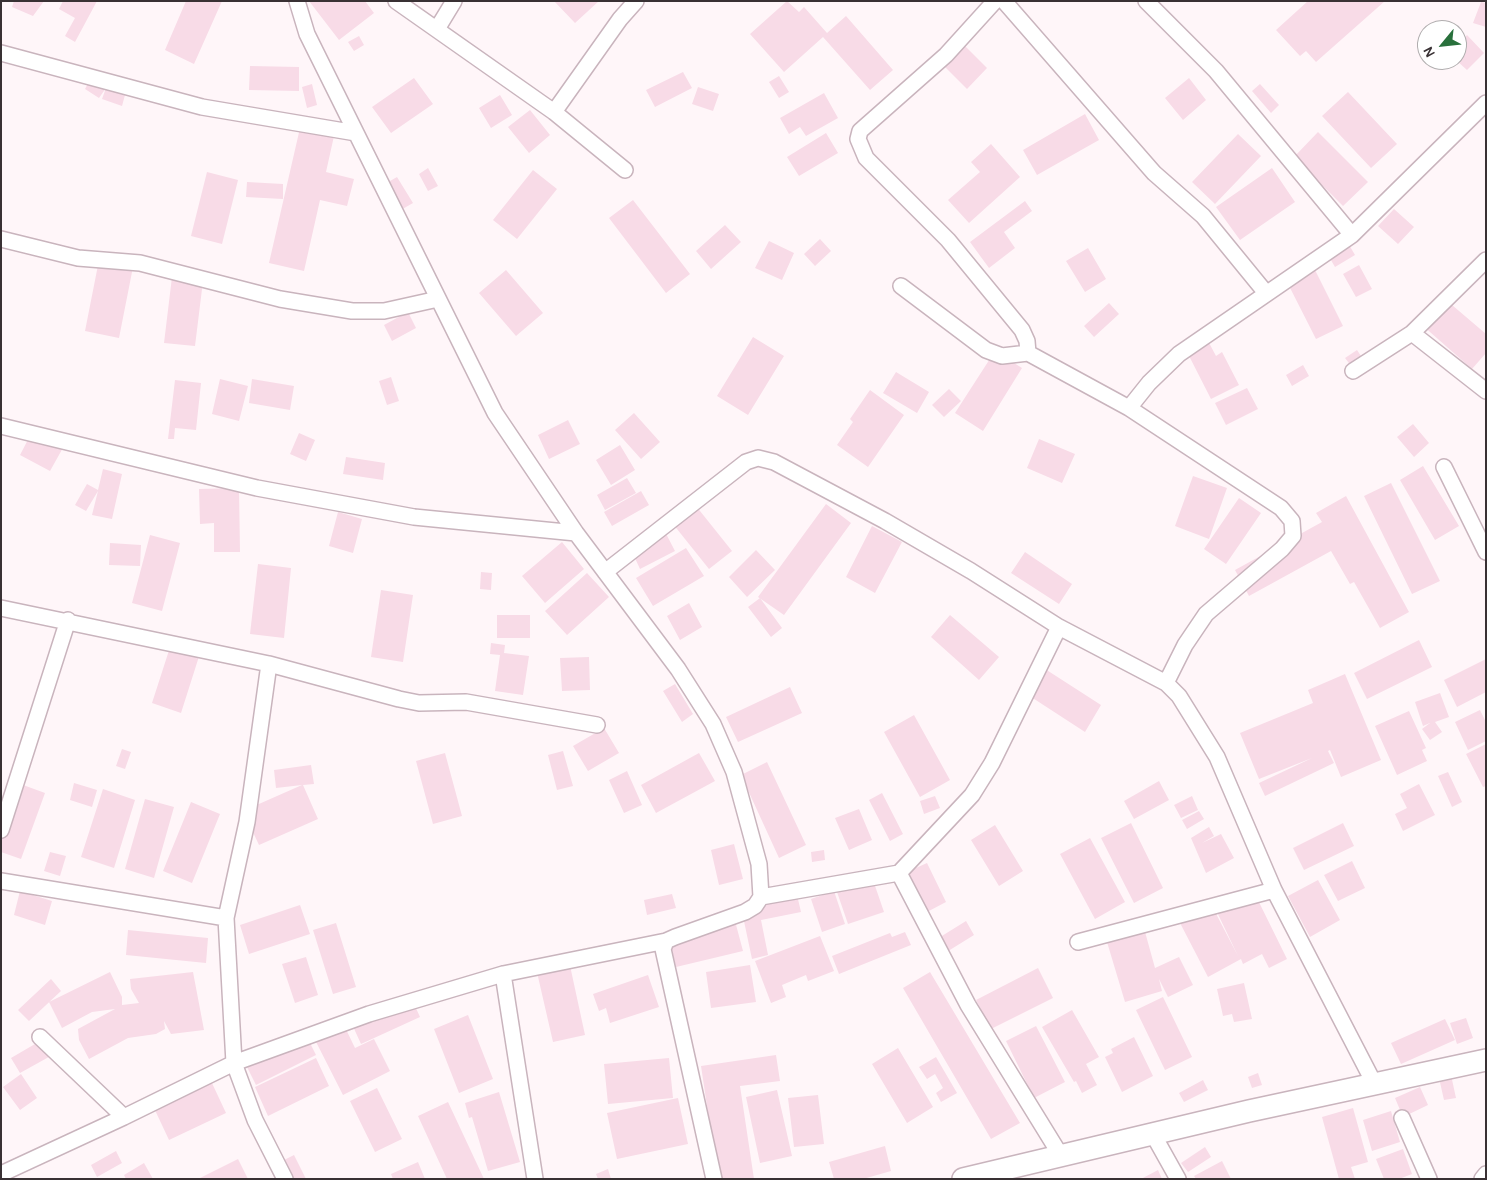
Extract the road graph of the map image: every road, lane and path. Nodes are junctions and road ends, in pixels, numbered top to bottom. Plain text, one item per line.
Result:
1 (297, 1) edge
2 (396, 1) edge
3 (454, 1) edge
4 (636, 1) edge
5 (995, 1) edge
6 (1004, 1) edge
7 (1146, 1) edge
8 (437, 29) junction
9 (1, 53) edge
10 (1486, 103) edge
11 (554, 112) junction
12 (356, 133) junction
13 (625, 170) dead end
14 (1352, 235) junction
15 (1, 240) edge
16 (1486, 260) edge
17 (901, 286) dead end
18 (1266, 293) junction
19 (438, 299) junction
20 (1412, 333) junction
21 (1028, 352) junction
22 (1353, 371) dead end
23 (1486, 391) edge
24 (1129, 408) junction
25 (1, 426) edge
26 (1444, 467) dead end
27 (576, 533) junction
28 (1486, 552) edge
29 (605, 572) junction
30 (1, 608) edge
31 (68, 620) junction
32 (1059, 627) junction
33 (269, 664) junction
34 (1166, 683) junction
35 (597, 725) dead end
36 (1, 830) edge
37 (899, 873) junction
38 (1, 881) edge
39 (1274, 890) junction
40 (761, 897) junction
41 (226, 918) junction
42 (666, 942) junction
43 (1078, 942) dead end
44 (503, 974) junction
45 (40, 1037) dead end
46 (1486, 1060) edge
47 (234, 1063) junction
48 (1375, 1085) junction
49 (124, 1117) junction
50 (1402, 1118) dead end
51 (1154, 1136) junction
52 (1061, 1156) junction
53 (1, 1174) edge
54 (1486, 1174) edge
55 (285, 1179) edge
56 (534, 1179) edge
57 (714, 1179) edge
58 (963, 1179) edge
59 (1178, 1179) edge
60 (1430, 1179) edge
61 (1482, 1179) edge

1 - 12 street
2 - 8 street
3 - 8 street
4 - 11 street
5 - 21 street
6 - 18 street
7 - 14 street
8 - 11 street
9 - 12 street
10 - 14 street
11 - 13 street
12 - 19 street
14 - 18 street
15 - 19 street
16 - 20 street
17 - 21 street
18 - 24 street
19 - 27 street
20 - 22 street
20 - 23 street
21 - 24 street
24 - 34 street
25 - 27 street
26 - 28 street
27 - 29 street
29 - 32 street
29 - 40 street
30 - 31 street
31 - 33 street
31 - 36 street
32 - 34 street
32 - 37 street
33 - 35 street
33 - 41 street
34 - 39 street
37 - 40 street
37 - 52 street
38 - 41 street
39 - 43 street
39 - 48 street
40 - 42 street
41 - 47 street
42 - 44 street
42 - 57 street
44 - 47 street
44 - 56 street
45 - 49 street
46 - 48 main road
47 - 49 street
47 - 55 street
48 - 51 main road
49 - 53 street
50 - 60 street
51 - 52 main road
51 - 59 street
52 - 58 main road
54 - 61 street

